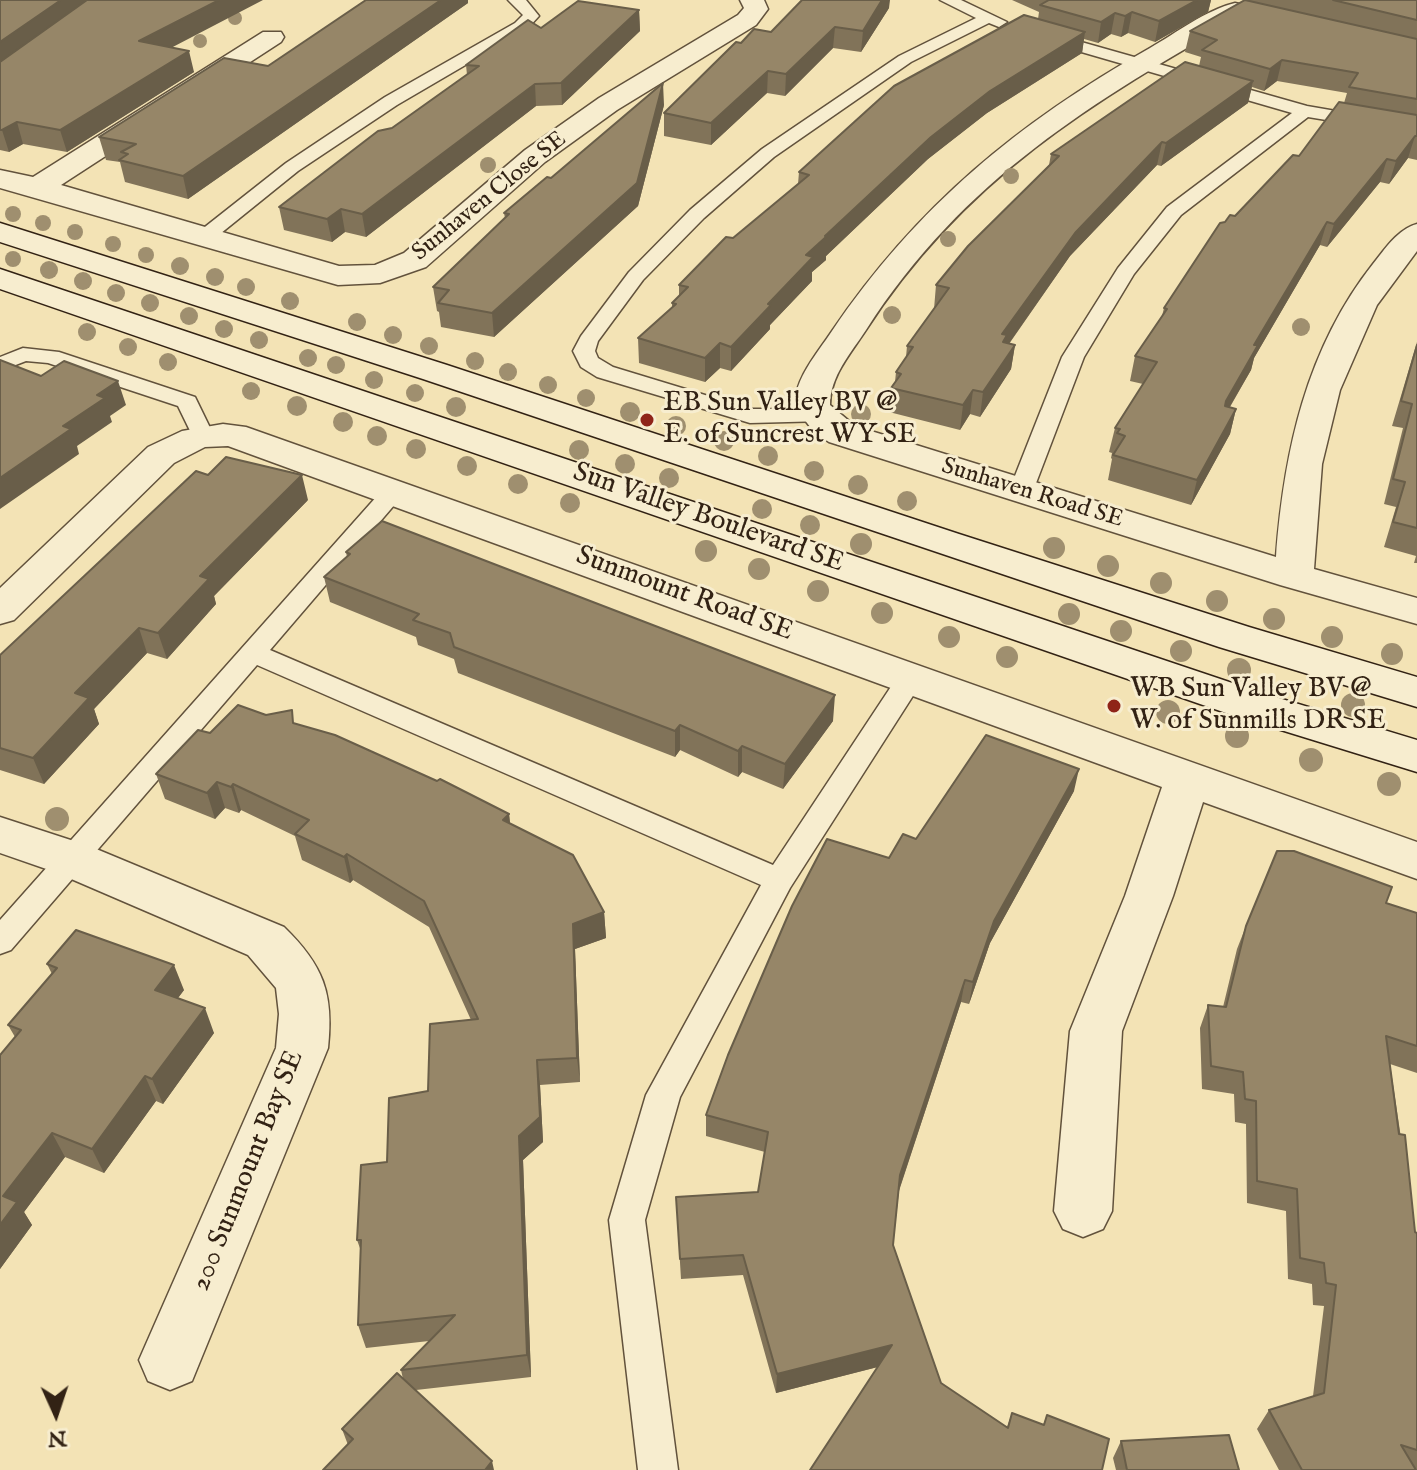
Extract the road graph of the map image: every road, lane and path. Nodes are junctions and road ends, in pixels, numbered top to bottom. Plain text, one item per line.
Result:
1 (516, 0) edge
2 (752, 0) edge
3 (948, 0) edge
4 (1202, 0) edge
5 (987, 18) junction
6 (272, 37) dead end
7 (1141, 64) junction
8 (1305, 111) junction
9 (1417, 130) edge
10 (0, 179) edge
11 (38, 187) junction
12 (0, 232) edge
13 (1417, 233) edge
14 (203, 238) junction
15 (0, 278) edge
16 (0, 365) edge
17 (818, 416) junction
18 (203, 436) junction
19 (394, 491) junction
20 (1021, 491) junction
21 (1294, 576) junction
22 (0, 611) edge
23 (1417, 611) edge
24 (254, 653) junction
25 (912, 677) junction
26 (1417, 692) edge
27 (1417, 756) edge
28 (1187, 780) junction
29 (0, 835) edge
30 (72, 859) junction
31 (1417, 861) edge
32 (779, 880) junction
33 (0, 941) edge
34 (1083, 1211) dead end
35 (170, 1360) dead end
36 (658, 1470) edge

1 - 14 lane
2 - 14 street, Sunhaven Close SE
3 - 5 lane
4 - 7 street
5 - 7 lane
5 - 17 lane
6 - 11 street
7 - 8 lane
7 - 17 street
8 - 9 lane
8 - 20 lane
10 - 11 street, Sunhaven Close SE
11 - 14 street, Sunhaven Close SE
12 - 26 street, Sun Valley Boulevard SE
13 - 21 street
15 - 27 street, Sun Valley Boulevard SE
16 - 18 lane
17 - 20 street, Sunhaven Road SE
18 - 19 street, Sunmount Road SE
18 - 22 street, Sunmount Road SE
19 - 24 lane
19 - 25 street, Sunmount Road SE
20 - 21 street, Sunhaven Road SE
21 - 23 street, Sunhaven Road SE
24 - 30 lane
24 - 32 lane
25 - 28 street, Sunmount Road SE
25 - 32 lane
28 - 31 street, Sunmount Road SE
28 - 34 street
29 - 30 street, 200 Sunmount Bay SE
30 - 33 lane
30 - 35 street, 200 Sunmount Bay SE
32 - 36 lane

